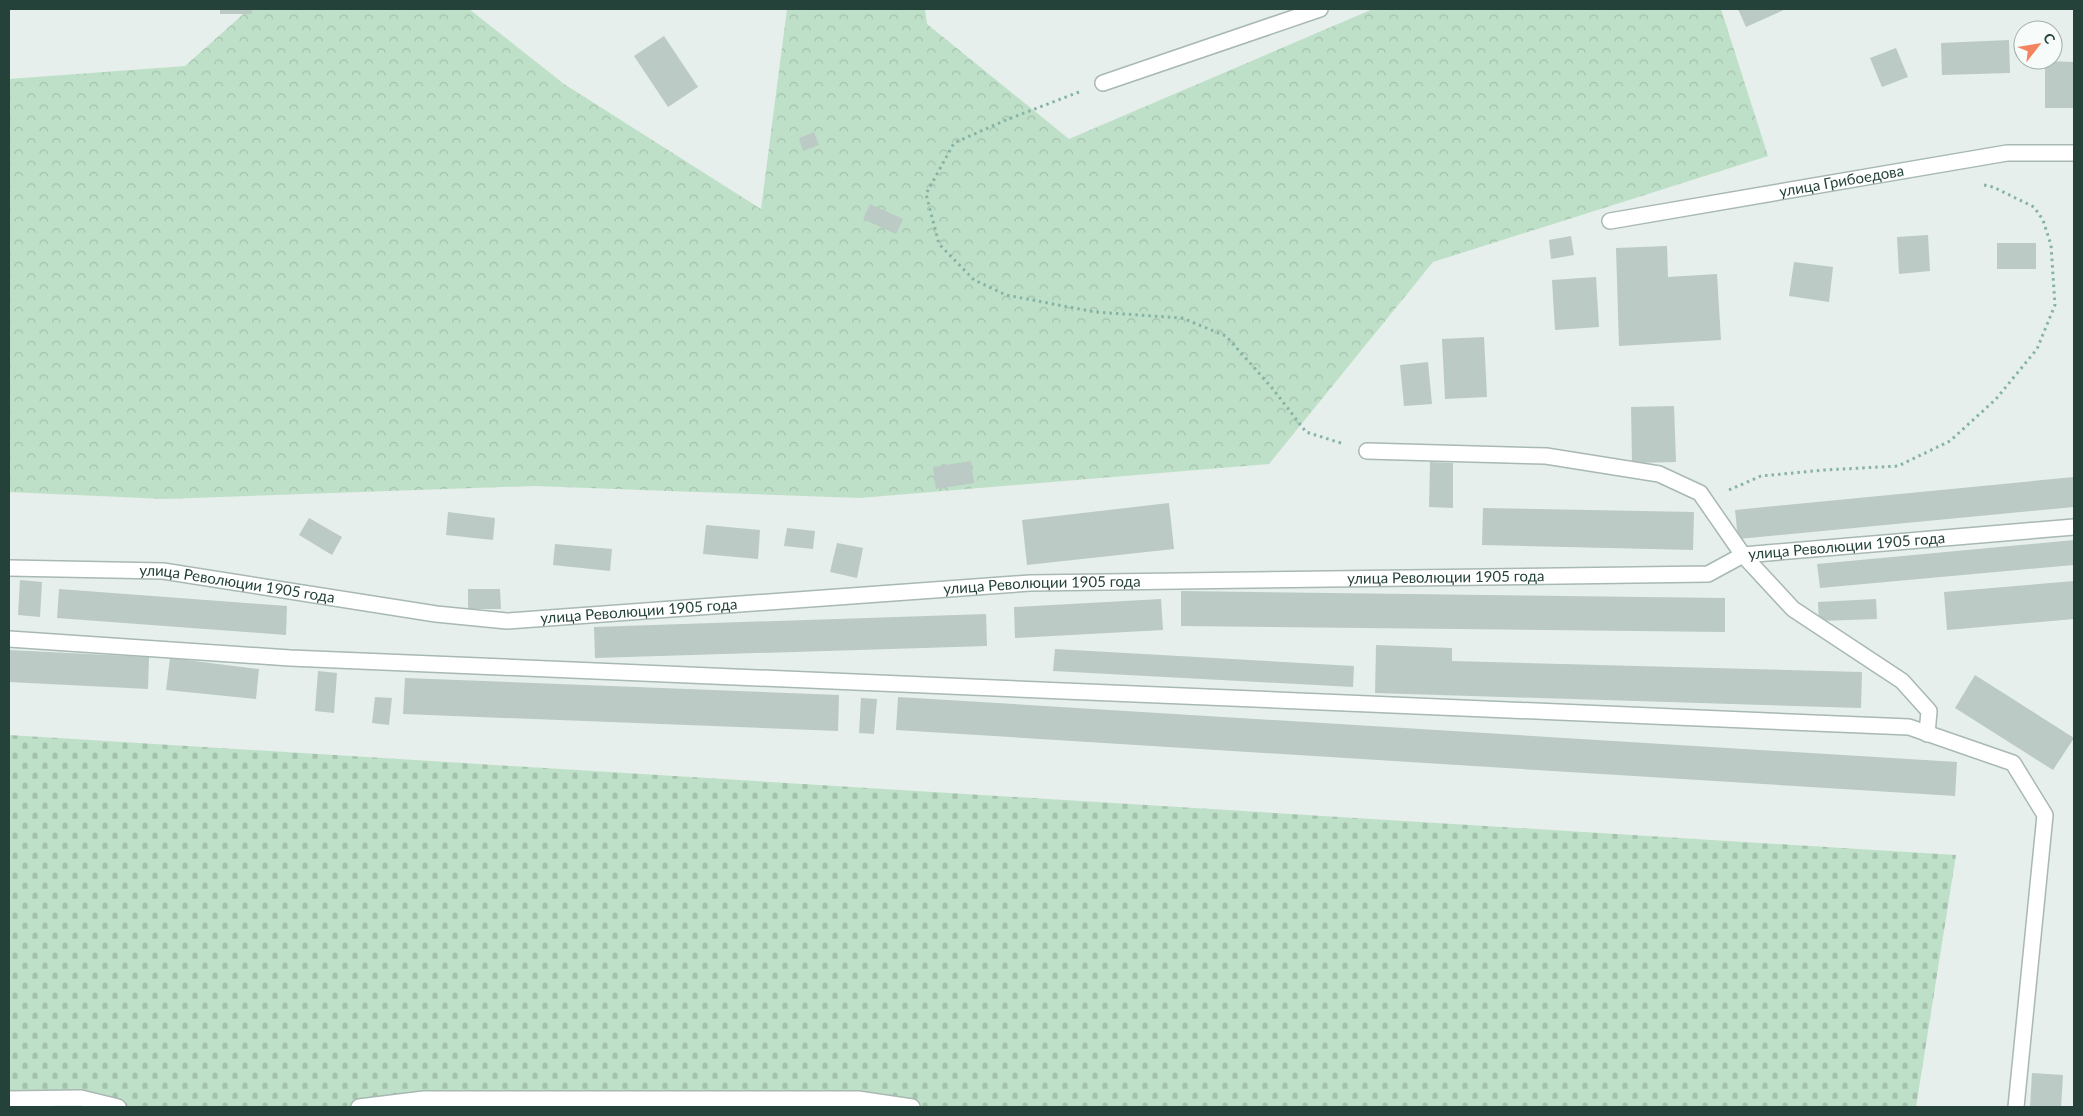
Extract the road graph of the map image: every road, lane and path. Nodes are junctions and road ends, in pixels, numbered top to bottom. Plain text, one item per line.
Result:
1 (1320, 9) edge
2 (1103, 83) joint
3 (2074, 152) edge
4 (1975, 183) dead end
5 (1610, 222) dead end
6 (1367, 450) joint
7 (1705, 500) junction
8 (2074, 527) edge
9 (1743, 555) junction
10 (9, 568) edge
11 (9, 639) edge
12 (1927, 734) junction
13 (9, 1099) edge
14 (118, 1107) edge
15 (359, 1107) edge
16 (912, 1107) edge
17 (2016, 1107) edge

1 - 2 street
2 - 6 path
3 - 5 street, улица Грибоедова
4 - 7 path
6 - 7 street
7 - 9 street
8 - 9 street, улица Революции 1905 года
9 - 10 street, улица Революции 1905 года
9 - 12 street
11 - 12 street
12 - 17 street
13 - 14 street
15 - 16 street

